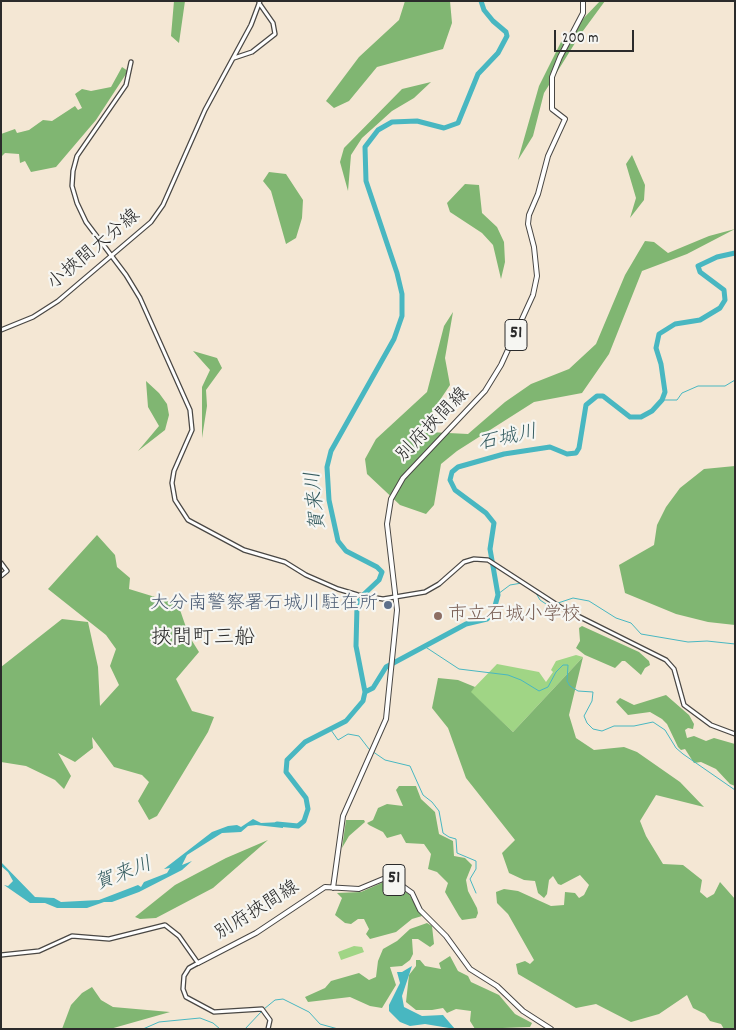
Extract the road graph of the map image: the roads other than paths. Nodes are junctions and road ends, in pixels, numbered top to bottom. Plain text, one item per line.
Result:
1 (583, 1) edge
2 (260, 2) edge
3 (233, 58) junction
4 (131, 62) dead end
5 (112, 257) junction
6 (1, 330) edge
7 (1, 563) edge
8 (1, 576) edge
9 (398, 598) junction
10 (735, 734) edge
11 (332, 888) junction
12 (1, 955) edge
13 (198, 964) junction
14 (268, 1029) edge
15 (551, 1029) edge

1 - 9 main road, 別府挾間線 / 51
2 - 3 street, 小挾間大分線
2 - 3 street, 小挾間大分線
3 - 5 street, 小挾間大分線
4 - 5 street
5 - 6 street, 小挾間大分線
5 - 9 street
7 - 8 street
9 - 10 street
9 - 11 main road, 別府挾間線 / 51
11 - 13 main road, 別府挾間線 / 51
11 - 15 main road, 別府挾間線 / 51
12 - 13 street
13 - 14 street

